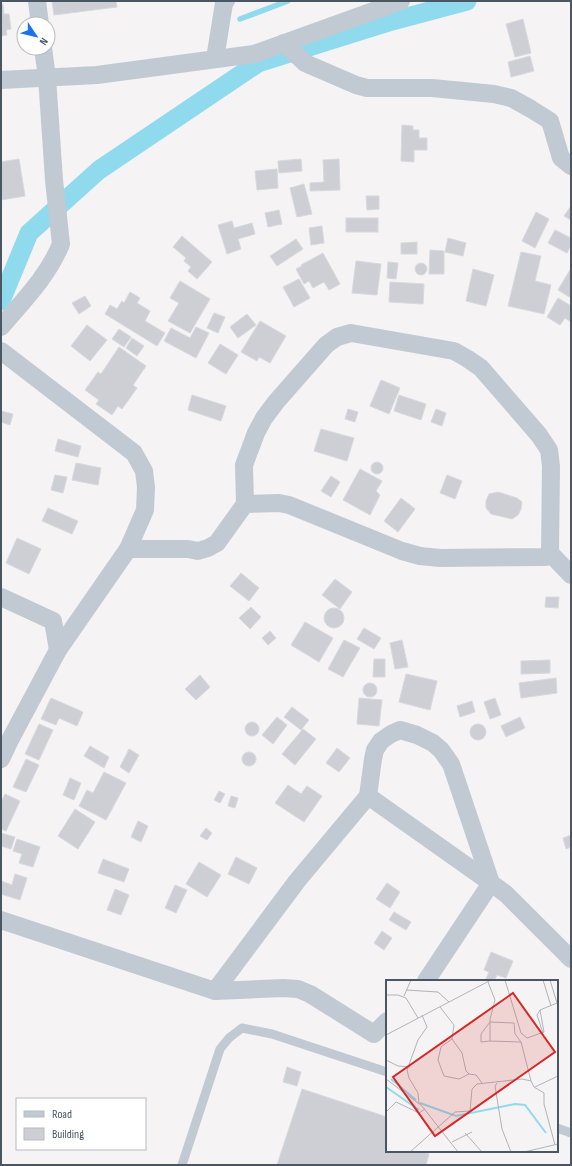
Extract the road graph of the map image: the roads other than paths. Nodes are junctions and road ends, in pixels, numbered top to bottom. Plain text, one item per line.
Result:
1 (37, 1) edge
2 (226, 1) edge
3 (401, 1) edge
4 (39, 16) edge
5 (284, 43) junction
6 (44, 56) edge
7 (215, 59) junction
8 (46, 77) junction
9 (1, 80) edge
10 (568, 157) edge
11 (1, 327) edge
12 (1, 351) edge
13 (245, 504) junction
14 (128, 549) junction
15 (550, 553) junction
16 (571, 575) edge
17 (1, 597) edge
18 (58, 650) junction
19 (1, 759) edge
20 (368, 796) junction
21 (491, 883) junction
22 (1, 920) edge
23 (571, 959) edge
24 (427, 980) edge
25 (215, 991) junction
26 (386, 1021) edge
27 (386, 1072) edge
28 (558, 1128) edge
29 (571, 1133) edge
30 (182, 1165) edge

1 - 4 street
2 - 7 street
3 - 5 street
5 - 7 street
5 - 10 street
6 - 8 street
7 - 8 street
8 - 9 street
8 - 11 street
12 - 14 street
13 - 14 street
13 - 15 street
13 - 15 street
14 - 18 street
15 - 16 street
17 - 18 street
18 - 19 street
20 - 21 street
20 - 21 street
20 - 25 street
21 - 23 street
21 - 24 street
22 - 25 street
25 - 26 street
27 - 30 lane
28 - 29 lane

